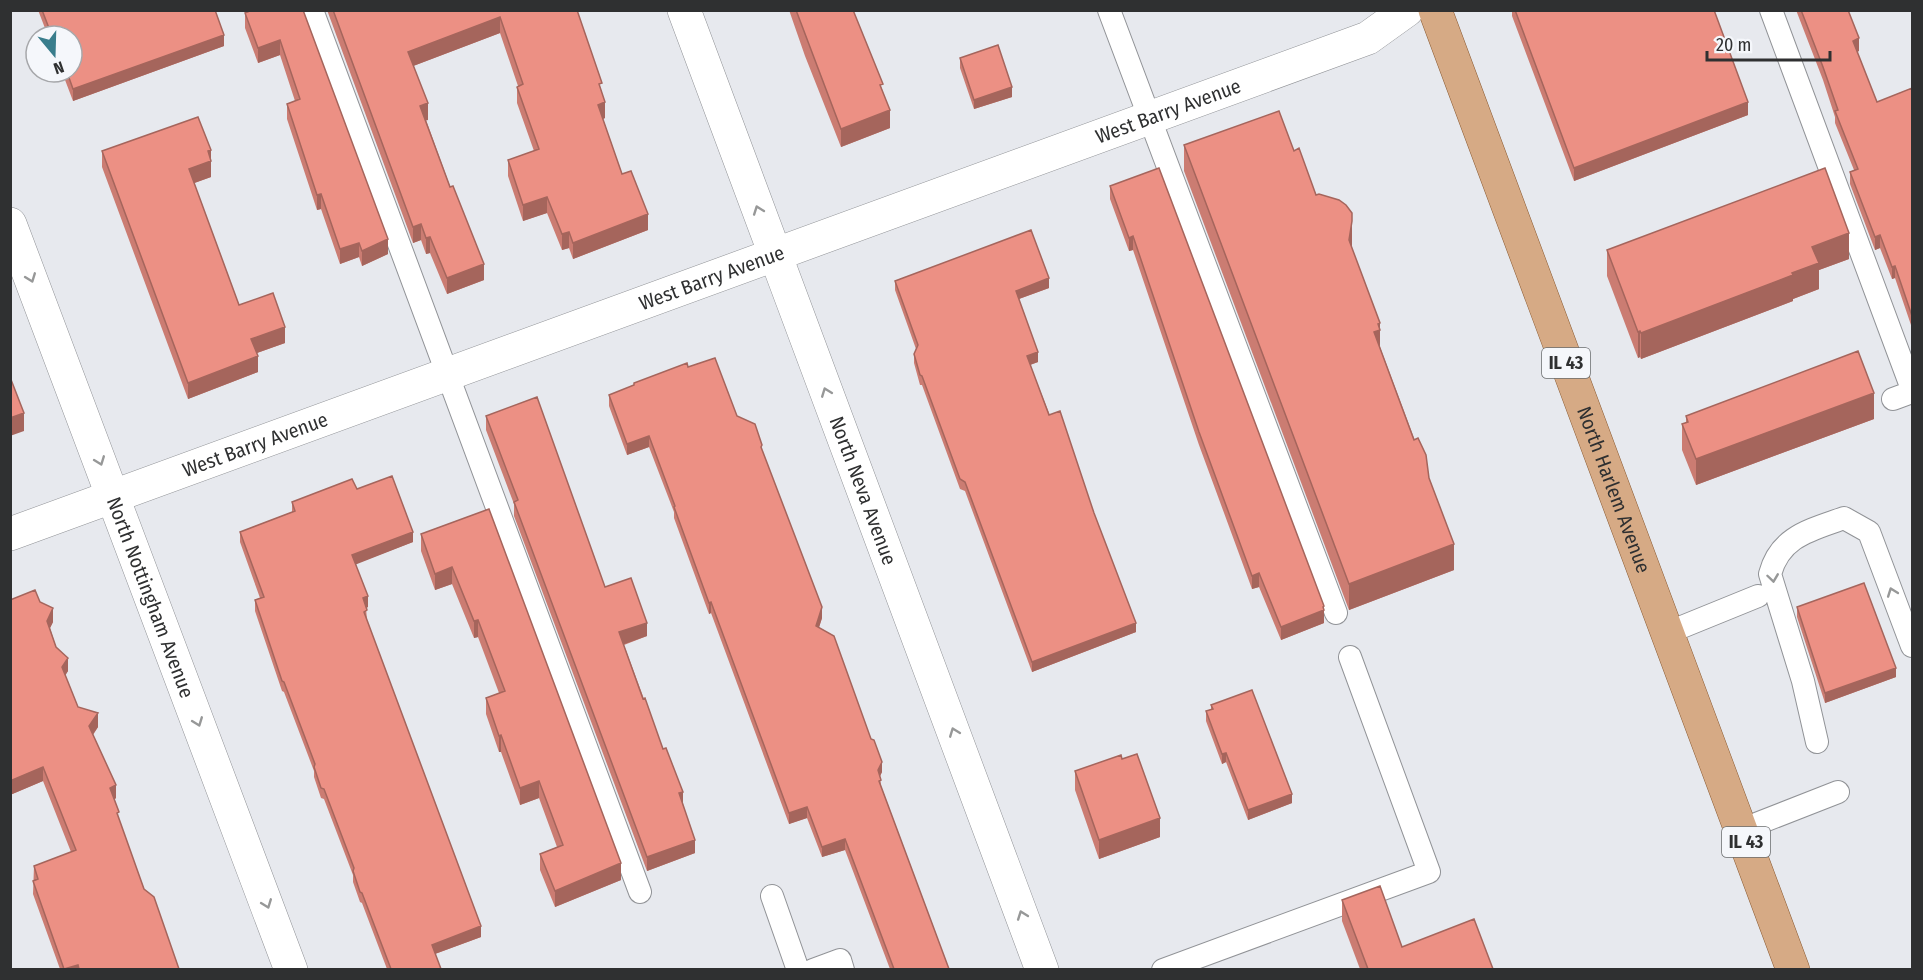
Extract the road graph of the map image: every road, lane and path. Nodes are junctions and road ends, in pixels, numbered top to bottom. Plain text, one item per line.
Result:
1 (312, 10) edge
2 (684, 10) edge
3 (1109, 10) edge
4 (1407, 10) edge
5 (1434, 10) edge
6 (1771, 10) edge
7 (1149, 117) junction
8 (10, 224) edge
9 (774, 255) junction
10 (447, 374) junction
11 (1906, 393) edge
12 (113, 496) junction
13 (10, 534) edge
14 (1758, 596) dead end
15 (1336, 613) dead end
16 (1667, 633) junction
17 (1912, 646) edge
18 (1350, 657) dead end
19 (1817, 742) dead end
20 (1838, 792) dead end
21 (1741, 830) junction
22 (640, 892) dead end
23 (772, 896) dead end
24 (291, 969) edge
25 (798, 969) edge
26 (813, 969) edge
27 (843, 969) edge
28 (1042, 969) edge
29 (1163, 969) edge
30 (1793, 969) edge

1 - 10 lane
9 -> 2 street, North Neva Avenue
3 - 7 lane
4 - 7 street, West Barry Avenue
5 - 16 main road, North Harlem Avenue / IL 43
6 - 11 lane
7 - 9 street, West Barry Avenue
7 - 15 lane
8 -> 12 street, North Nottingham Avenue
9 - 10 street, West Barry Avenue
28 -> 9 street, North Neva Avenue
10 - 12 street, West Barry Avenue
10 - 22 lane
12 - 13 street, West Barry Avenue
12 -> 24 street, North Nottingham Avenue
14 - 16 lane
16 - 21 main road, North Harlem Avenue / IL 43
17 -> 19 lane
18 - 29 lane
20 - 21 lane
21 - 30 main road, North Harlem Avenue / IL 43
23 - 25 lane
26 - 27 lane

